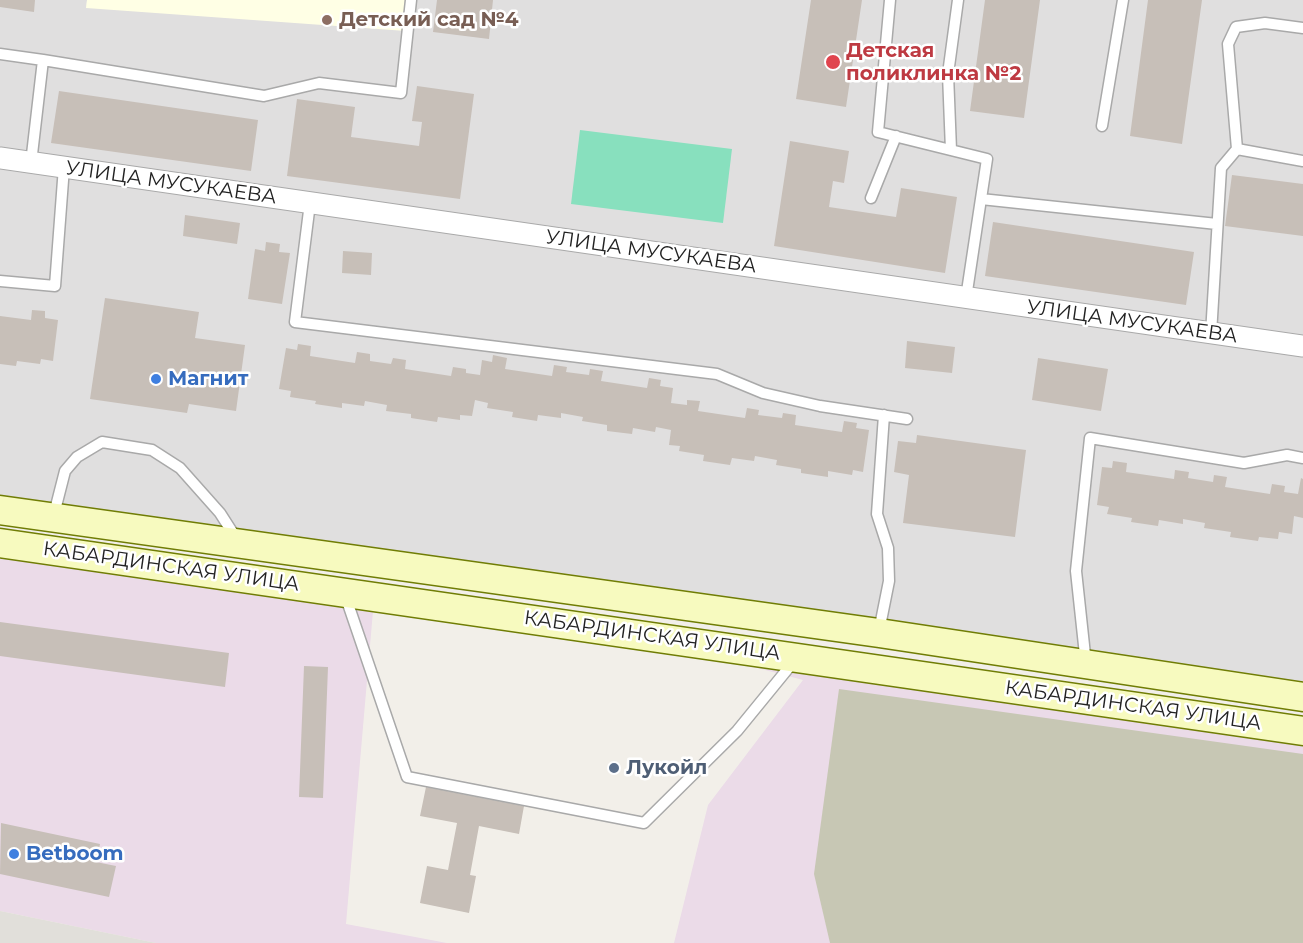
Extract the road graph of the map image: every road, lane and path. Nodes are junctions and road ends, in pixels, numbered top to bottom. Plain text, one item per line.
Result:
1 (411, 0) edge
2 (890, 0) edge
3 (958, 0) edge
4 (1123, 0) edge
5 (1303, 28) edge
6 (0, 54) edge
7 (43, 60) junction
8 (1102, 126) dead end
9 (896, 136) junction
10 (1237, 148) junction
11 (951, 150) junction
12 (0, 158) edge
13 (1303, 161) edge
14 (31, 163) junction
15 (64, 167) junction
16 (871, 198) dead end
17 (981, 199) junction
18 (310, 203) junction
19 (1217, 224) junction
20 (0, 281) edge
21 (966, 298) junction
22 (1211, 334) junction
23 (1303, 346) edge
24 (884, 415) junction
25 (907, 418) dead end
26 (1303, 458) edge
27 (0, 510) edge
28 (53, 518) junction
29 (0, 543) edge
30 (239, 543) junction
31 (344, 592) junction
32 (879, 633) junction
33 (798, 658) junction
34 (1086, 664) junction
35 (1303, 697) edge
36 (1303, 731) edge

1 - 7 lane
2 - 9 lane
3 - 11 lane
4 - 8 lane
5 - 10 lane
6 - 7 lane
7 - 14 lane
9 - 11 lane
9 - 16 lane
10 - 13 lane
10 - 19 lane
11 - 17 lane
12 - 14 street, УЛИЦА МУСУКАЕВА
14 - 15 street, УЛИЦА МУСУКАЕВА
15 - 18 street, УЛИЦА МУСУКАЕВА
15 - 20 lane
17 - 19 lane
17 - 21 lane
18 - 21 street, УЛИЦА МУСУКАЕВА
18 - 24 lane
19 - 22 lane
21 - 22 street, УЛИЦА МУСУКАЕВА
22 - 23 street, УЛИЦА МУСУКАЕВА
24 - 25 lane
24 - 32 lane
26 - 34 lane
27 - 28 main road, КАБАРДИНСКАЯ УЛИЦА
28 - 30 main road, КАБАРДИНСКАЯ УЛИЦА
28 - 30 lane
29 - 31 main road, КАБАРДИНСКАЯ УЛИЦА
30 - 32 main road, КАБАРДИНСКАЯ УЛИЦА
31 - 33 main road, КАБАРДИНСКАЯ УЛИЦА
31 - 33 lane
32 - 34 main road, КАБАРДИНСКАЯ УЛИЦА
33 - 36 main road, КАБАРДИНСКАЯ УЛИЦА
34 - 35 main road, КАБАРДИНСКАЯ УЛИЦА

